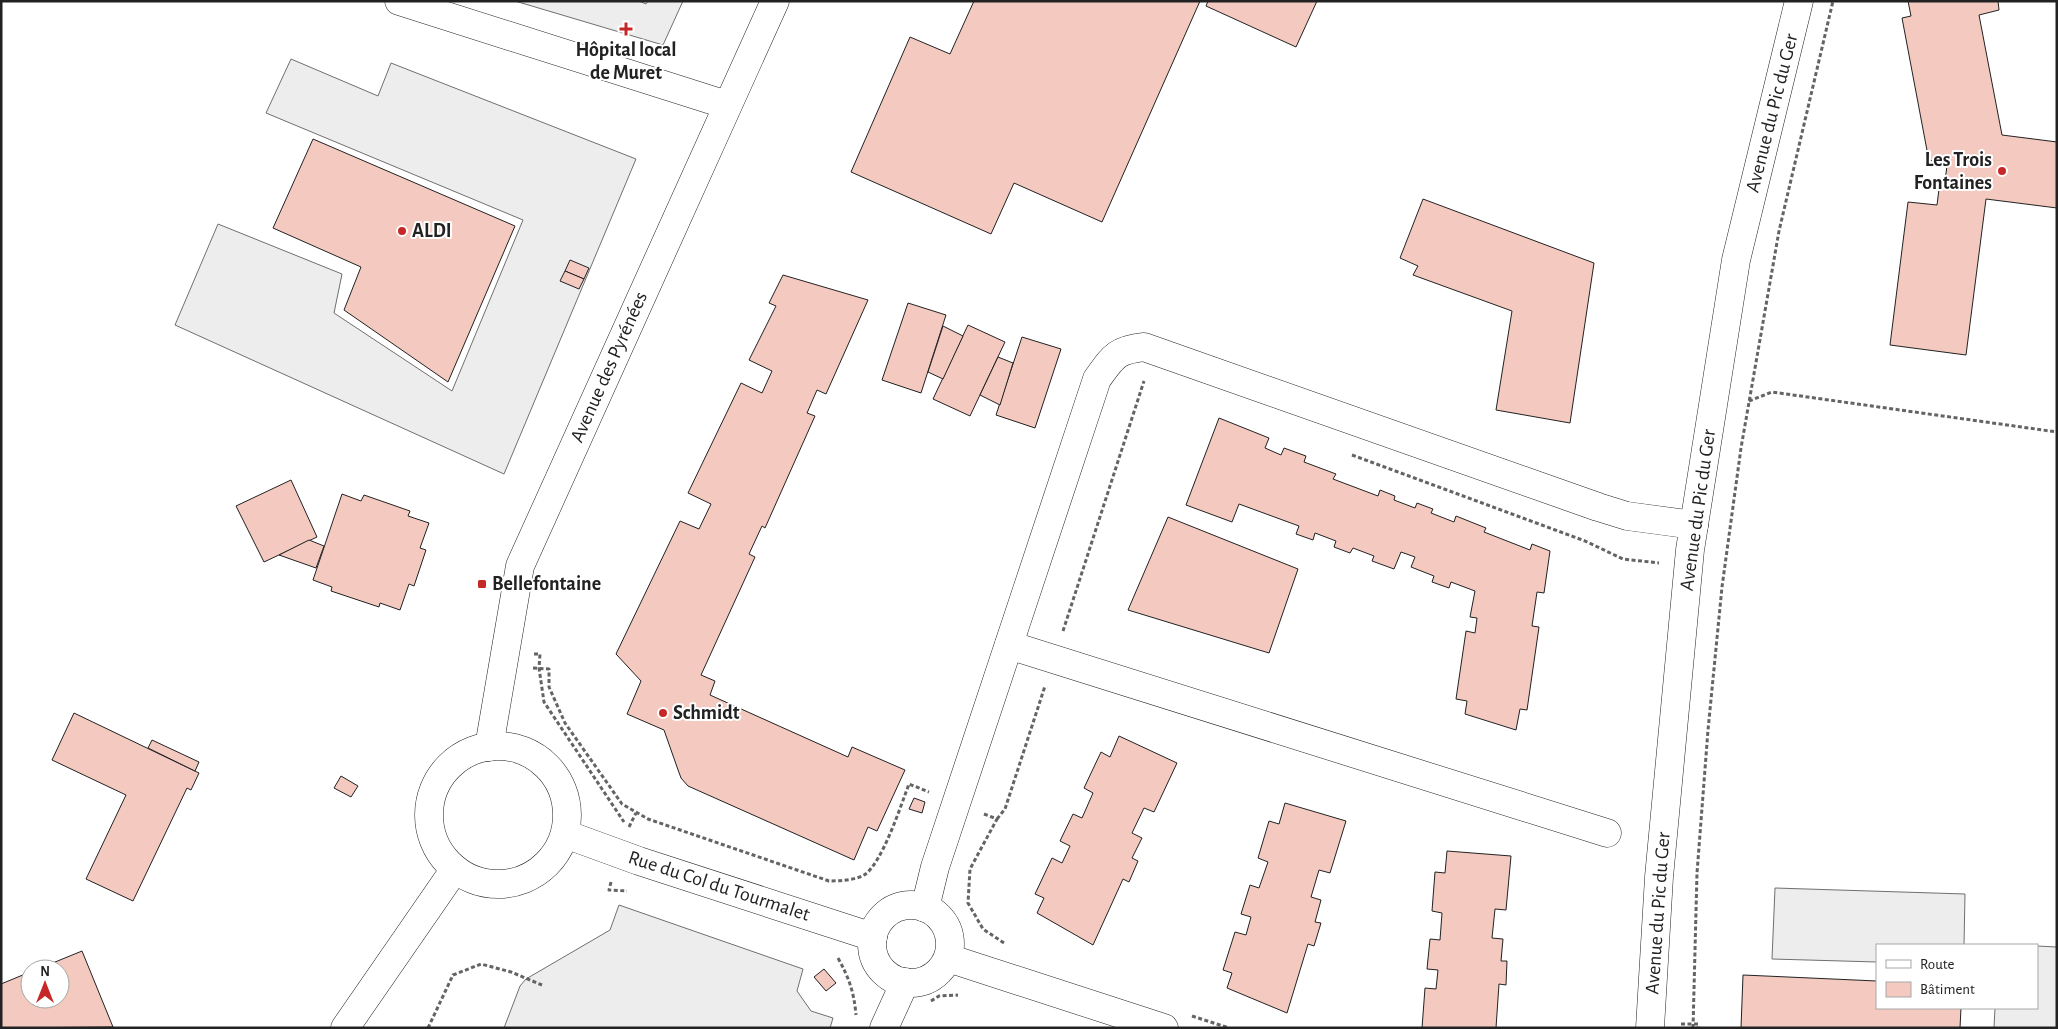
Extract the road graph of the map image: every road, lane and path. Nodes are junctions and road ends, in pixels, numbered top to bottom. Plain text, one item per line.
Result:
1 (399, 1) edge
2 (775, 1) edge
3 (1800, 1) edge
4 (1833, 1) edge
5 (727, 105) junction
6 (1152, 384) dead end
7 (1750, 401) junction
8 (1712, 416) junction
9 (2057, 432) edge
10 (1343, 452) dead end
11 (1694, 526) junction
12 (1585, 541) dead end
13 (1009, 645) junction
14 (1054, 659) junction
15 (504, 660) junction
16 (539, 668) junction
17 (489, 747) junction
18 (957, 803) junction
19 (997, 819) junction
20 (1607, 833) dead end
21 (565, 834) junction
22 (606, 849) junction
23 (455, 869) junction
24 (925, 908) junction
25 (873, 937) junction
26 (1004, 942) dead end
27 (948, 958) junction
28 (905, 982) junction
29 (542, 985) dead end
30 (345, 1028) edge
31 (428, 1028) edge
32 (884, 1028) edge
33 (1164, 1028) edge
34 (1650, 1028) edge
35 (1693, 1028) edge

1 - 5 street
2 - 5 street, Avenue des Pyrénées
3 - 8 street, Avenue du Pic du Ger
4 - 7 path
5 - 15 street, Avenue des Pyrénées
6 - 14 path
7 - 8 path
7 - 9 path
7 - 35 path
8 - 11 street, Avenue du Pic du Ger
10 - 12 path
11 - 13 street
11 - 34 street, Avenue du Pic du Ger
13 - 14 street
13 - 18 street
14 - 19 path
14 - 20 street
15 - 16 path
15 - 16 path
15 - 17 street, Avenue des Pyrénées
16 - 18 path
16 - 22 path
17 - 21 street
17 - 23 street
18 - 19 path
18 - 24 street
19 - 26 path
21 - 22 street, Rue du Col du Tourmalet
21 - 23 street
22 - 25 street, Rue du Col du Tourmalet
23 - 30 street
24 - 25 street
24 - 27 street
25 - 28 street
27 - 28 street
27 - 33 street
28 - 32 street
29 - 31 path

